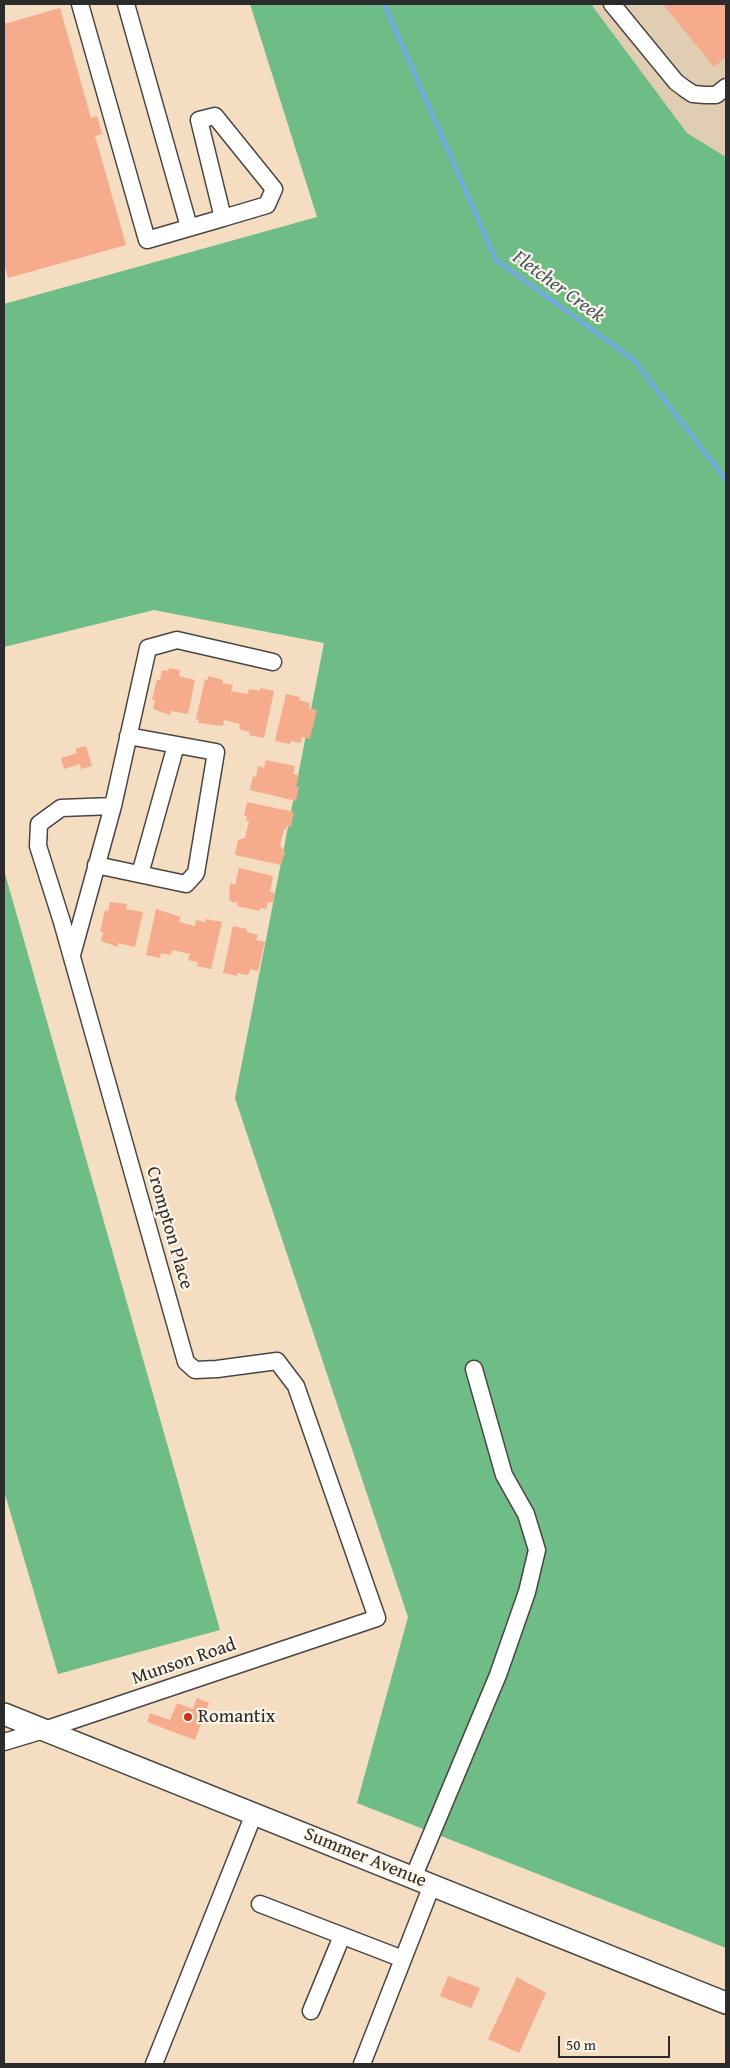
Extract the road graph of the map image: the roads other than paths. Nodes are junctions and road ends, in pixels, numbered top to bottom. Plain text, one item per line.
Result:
1 (80, 4) edge
2 (126, 4) edge
3 (612, 4) edge
4 (726, 87) edge
5 (223, 218) junction
6 (189, 227) junction
7 (273, 662) dead end
8 (128, 736) junction
9 (176, 745) junction
10 (113, 806) junction
11 (96, 865) junction
12 (140, 874) junction
13 (72, 956) junction
14 (474, 1369) dead end
15 (377, 1618) joint
16 (4, 1714) edge
17 (44, 1730) junction
18 (4, 1742) edge
19 (254, 1814) junction
20 (422, 1881) junction
21 (260, 1904) dead end
22 (342, 1936) junction
23 (402, 1959) junction
24 (726, 2003) edge
25 (311, 2011) dead end
26 (154, 2064) edge
27 (362, 2064) edge

1 - 6 street
2 - 6 street
3 - 4 street
5 - 5 street
5 - 6 street
7 - 8 street
8 - 9 street
8 - 10 street
9 - 12 street
9 - 12 street
10 - 11 street
10 - 13 street, Crompton Place
11 - 12 street
11 - 13 street
13 - 15 street, Crompton Place
14 - 20 street
15 - 17 street, Munson Road
16 - 17 main road, Summer Avenue
17 - 18 street, Munson Road
17 - 19 main road, Summer Avenue
19 - 20 main road, Summer Avenue
19 - 26 street
20 - 23 street
20 - 24 main road, Summer Avenue
21 - 22 street
22 - 23 street
22 - 25 street
23 - 27 street

